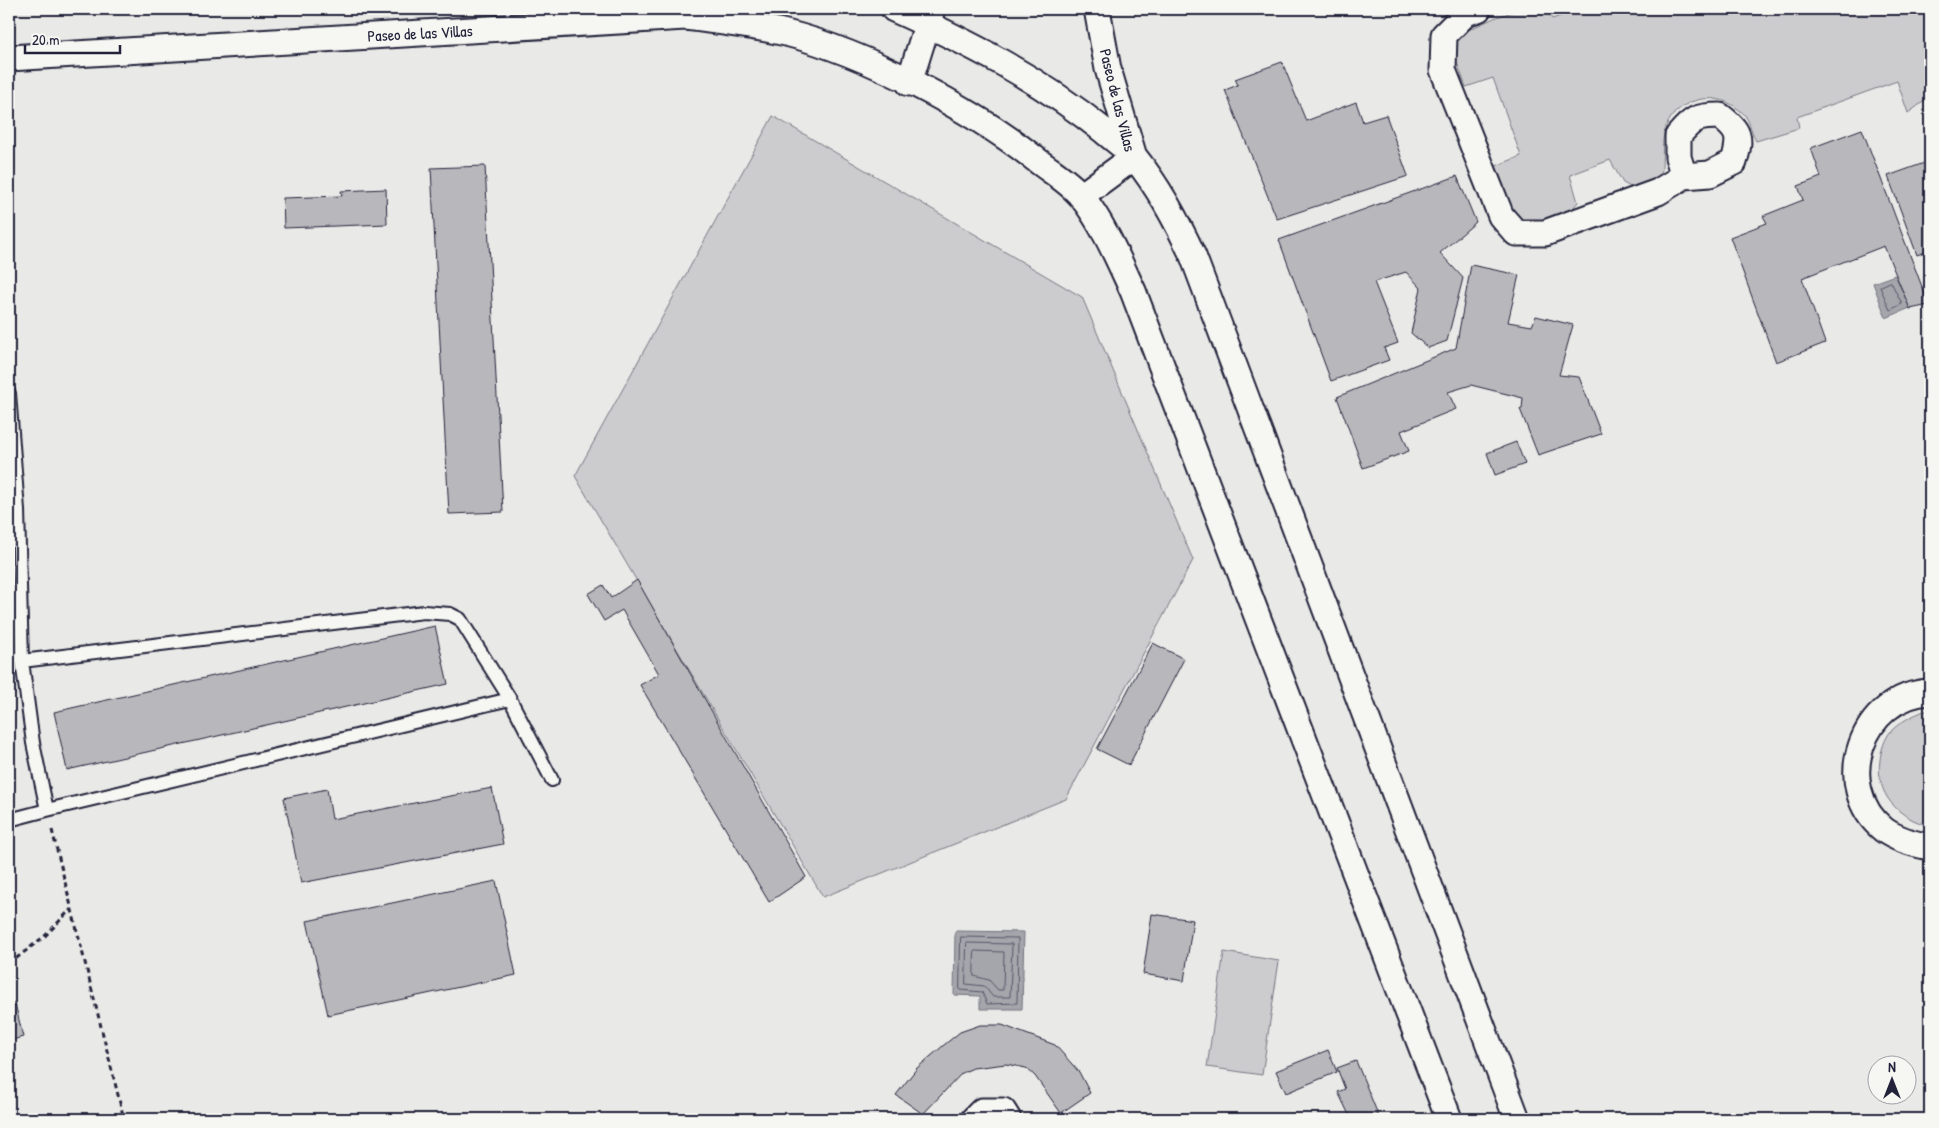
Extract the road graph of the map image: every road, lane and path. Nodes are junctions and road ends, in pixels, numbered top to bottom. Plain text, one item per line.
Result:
1 (894, 9) edge
2 (1097, 9) edge
3 (1478, 9) edge
4 (930, 16) edge
5 (9, 58) edge
6 (909, 83) junction
7 (1134, 157) junction
8 (1684, 176) dead end
9 (1082, 196) junction
10 (9, 393) edge
11 (22, 661) junction
12 (1930, 692) edge
13 (510, 700) junction
14 (552, 780) dead end
15 (47, 810) junction
16 (9, 820) edge
17 (1930, 847) edge
18 (72, 909) junction
19 (9, 964) edge
20 (124, 1119) edge
21 (974, 1119) edge
22 (1008, 1119) edge
23 (1449, 1119) edge
24 (1517, 1119) edge

1 - 4 street
2 - 7 street, Paseo de las Villas
3 - 8 street
4 - 6 street
4 - 7 street
5 - 6 street, Paseo de las Villas
6 - 9 street, Paseo de las Villas
7 - 9 street, Paseo de las Villas
7 - 24 street
9 - 23 street, Paseo de las Villas
10 - 11 lane
11 - 13 lane
11 - 15 lane
12 - 17 street
13 - 14 lane
13 - 15 lane
15 - 16 lane
15 - 18 path
18 - 19 path
18 - 20 path
21 - 22 street

